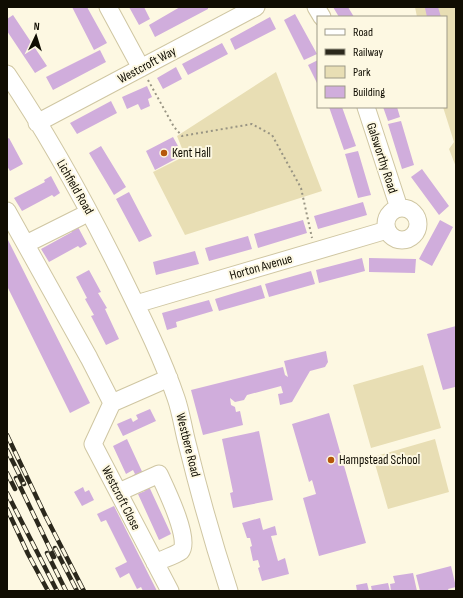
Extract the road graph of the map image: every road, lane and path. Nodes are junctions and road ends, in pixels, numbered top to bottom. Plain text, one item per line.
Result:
1 (108, 7) edge
2 (256, 7) edge
3 (316, 7) edge
4 (321, 16) edge
5 (141, 68) junction
6 (8, 78) edge
7 (366, 108) edge
8 (38, 123) junction
9 (399, 208) junction
10 (7, 210) edge
11 (80, 217) dead end
12 (387, 230) junction
13 (26, 244) junction
14 (313, 251) junction
15 (136, 304) junction
16 (169, 378) junction
17 (112, 403) junction
18 (119, 492) junction
19 (155, 562) junction
20 (170, 591) edge
21 (229, 591) edge

1 - 5 street
2 - 5 street, Westcroft Way
3 - 4 street
5 - 8 street, Westcroft Way
5 - 14 path
6 - 8 street, Lichfield Road
7 - 9 street, Galsworthy Road
8 - 15 street, Lichfield Road
9 - 12 street, Galsworthy Road
9 - 12 street, Galsworthy Road
10 - 13 street
11 - 13 street
12 - 14 street, Horton Avenue
13 - 17 street
14 - 15 street, Horton Avenue
15 - 16 street, Westbere Road
16 - 17 street
16 - 21 street, Westbere Road
17 - 18 street, Westcroft Close
18 - 19 street, Westcroft Close
18 - 19 street
19 - 20 street, Westcroft Close

